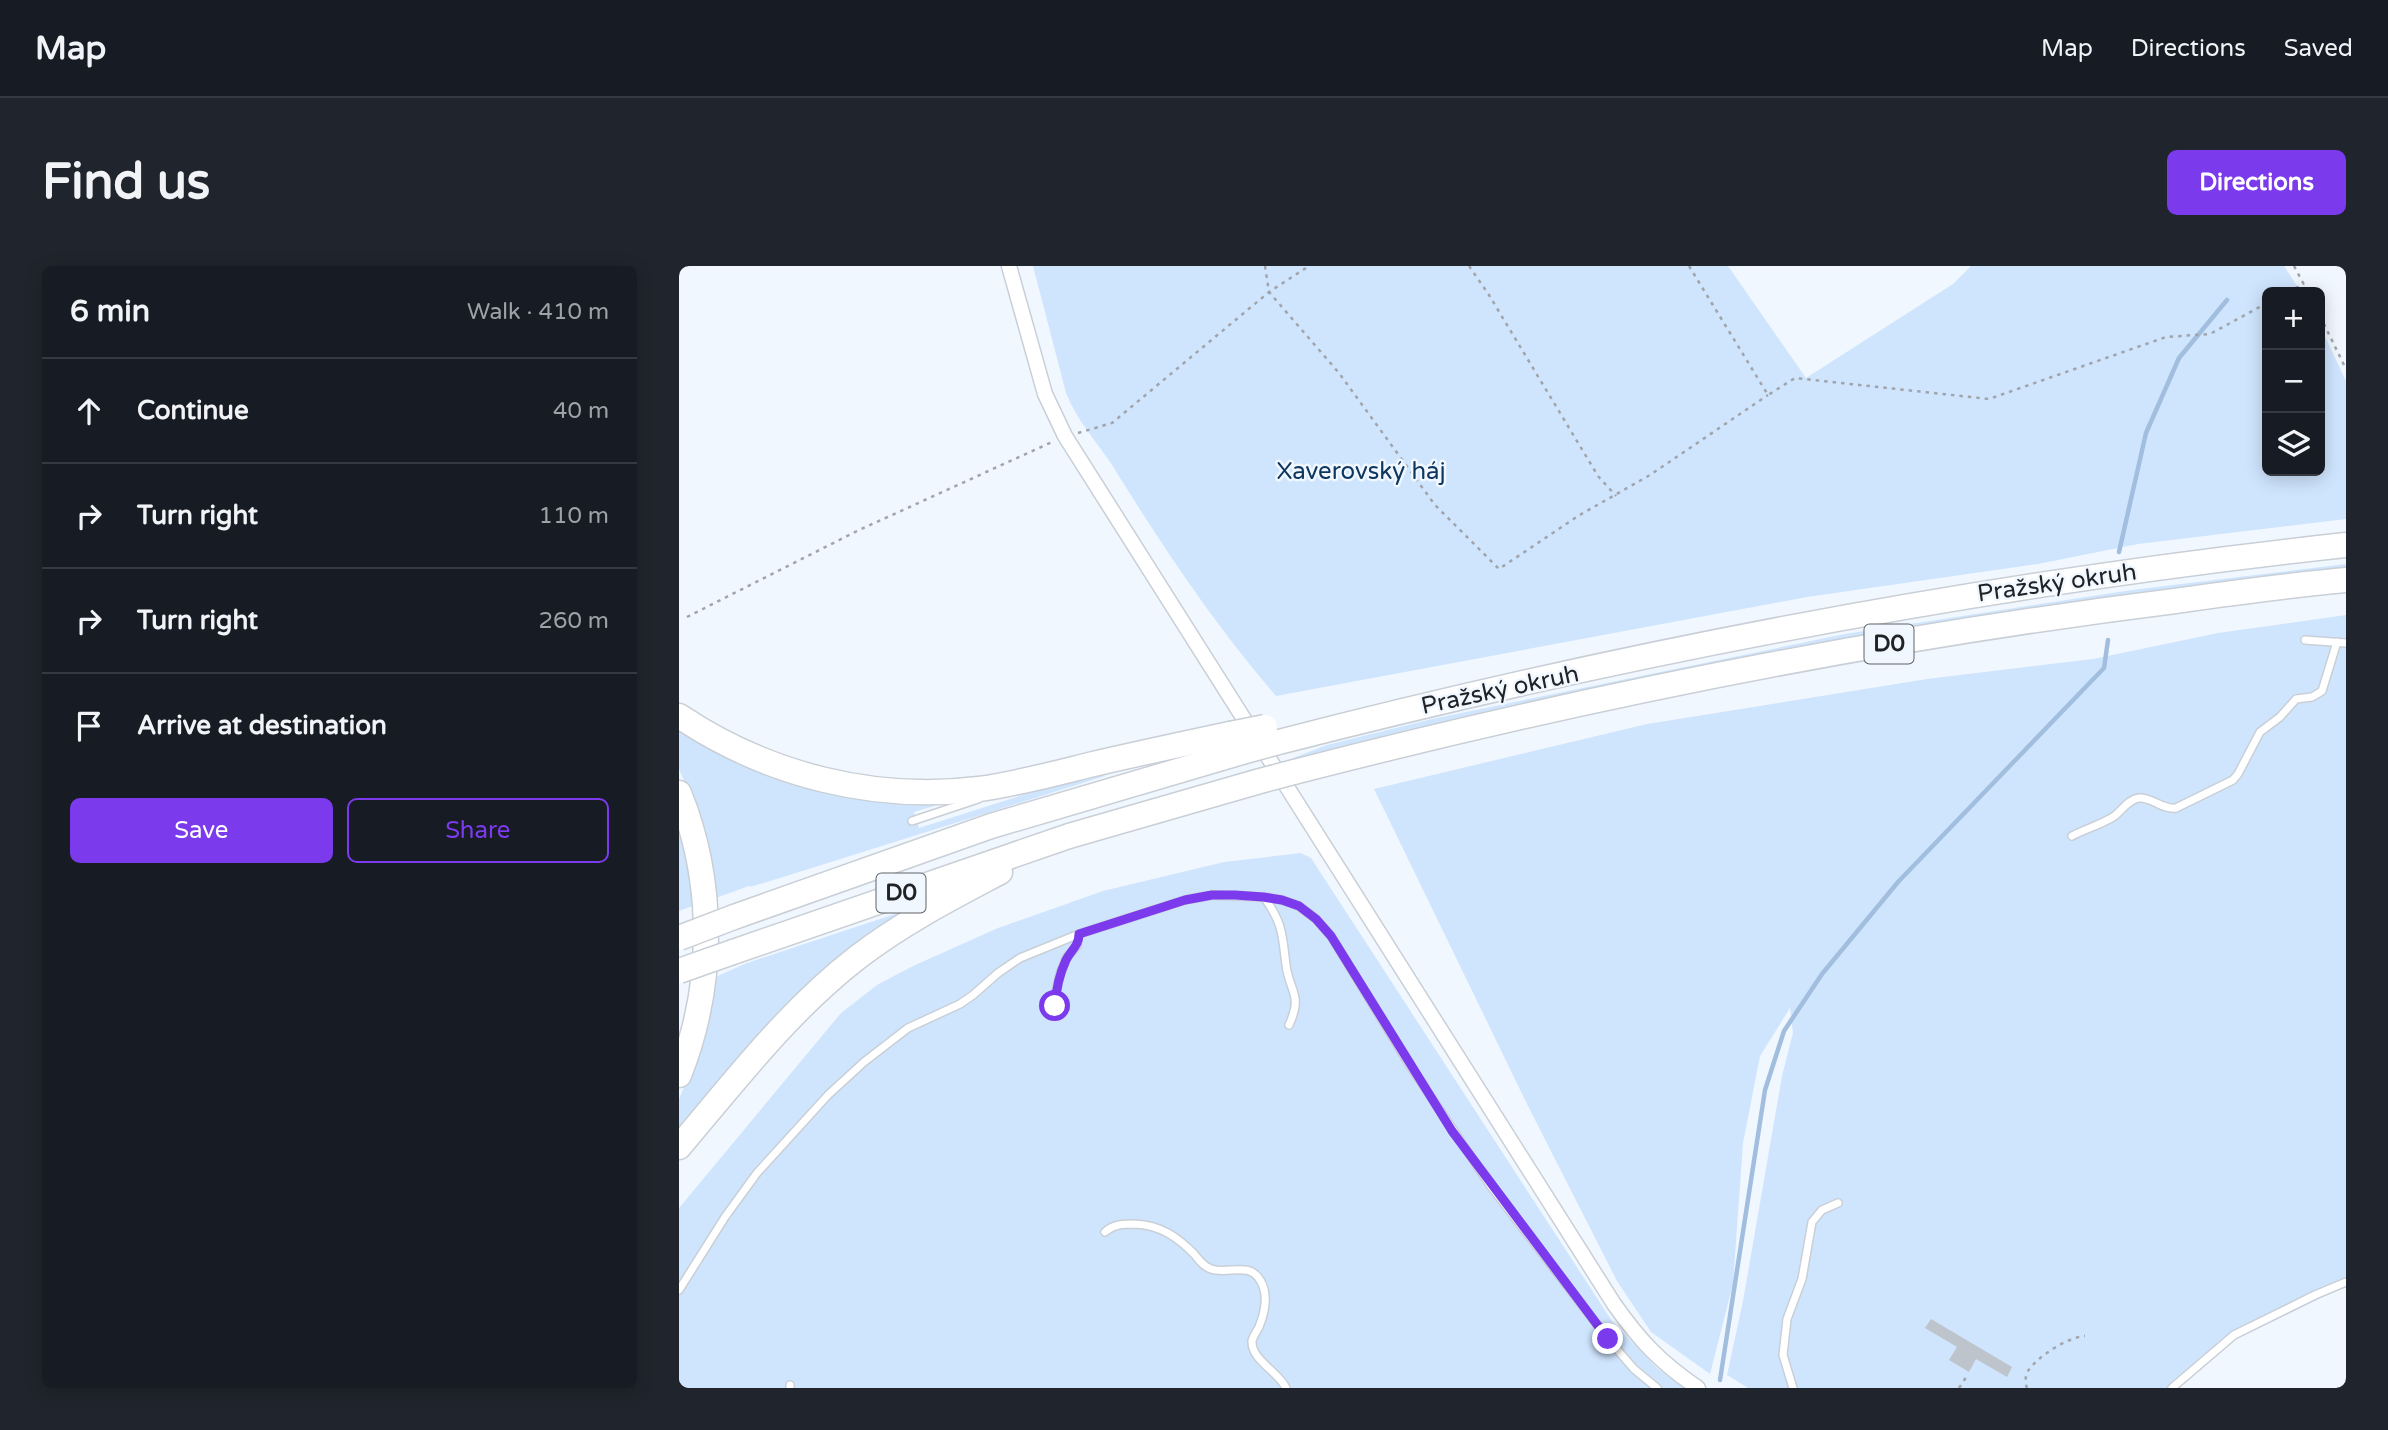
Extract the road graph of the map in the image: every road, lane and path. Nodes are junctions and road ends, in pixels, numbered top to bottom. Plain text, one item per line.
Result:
1 (1009, 266) edge
2 (1265, 266) edge
3 (1309, 266) edge
4 (1469, 266) edge
5 (1689, 266) edge
6 (2294, 266) edge
7 (2304, 284) junction
8 (2298, 287) edge
9 (2306, 287) edge
10 (1269, 292) junction
11 (2262, 306) edge
12 (2325, 326) edge
13 (2346, 369) edge
14 (1768, 395) junction
15 (1065, 436) junction
16 (1616, 496) junction
17 (2346, 545) edge
18 (2346, 580) edge
19 (687, 617) dead end
20 (2305, 640) dead end
21 (2337, 642) junction
22 (2346, 643) edge
23 (679, 716) edge
24 (1236, 743) junction
25 (679, 793) edge
26 (912, 821) dead end
27 (1069, 836) junction
28 (2072, 836) dead end
29 (1263, 897) junction
30 (1079, 934) junction
31 (679, 938) edge
32 (679, 971) edge
33 (1051, 1014) dead end
34 (1289, 1025) dead end
35 (679, 1075) edge
36 (679, 1147) edge
37 (1838, 1203) dead end
38 (1105, 1232) dead end
39 (2346, 1282) edge
40 (679, 1290) edge
41 (2085, 1336) dead end
42 (1967, 1376) dead end
43 (1286, 1388) edge
44 (1657, 1388) edge
45 (1698, 1388) edge
46 (1793, 1388) edge
47 (1959, 1388) edge
48 (2027, 1388) edge
49 (2172, 1388) edge

1 - 15 street
2 - 10 path
3 - 10 path
4 - 16 path
5 - 14 path
6 - 7 path
7 - 8 path
7 - 9 path
10 - 15 path
10 - 16 path
11 - 14 path
12 - 13 path
14 - 16 path
15 - 19 path
15 - 45 street
17 - 24 highway, Pražský okruh / D0, bridge
18 - 27 highway, Pražský okruh / D0, bridge
20 - 21 lane
21 - 22 lane
21 - 28 lane
23 - 24 highway
24 - 26 lane
24 - 31 highway, Pražský okruh / D0, bridge
25 - 35 highway
27 - 32 highway, Pražský okruh / D0, bridge
27 - 36 highway
29 - 30 lane
29 - 34 lane
29 - 44 lane
30 - 33 lane
30 - 40 lane
37 - 46 lane
38 - 43 lane
39 - 49 lane
41 - 48 path
42 - 47 path

